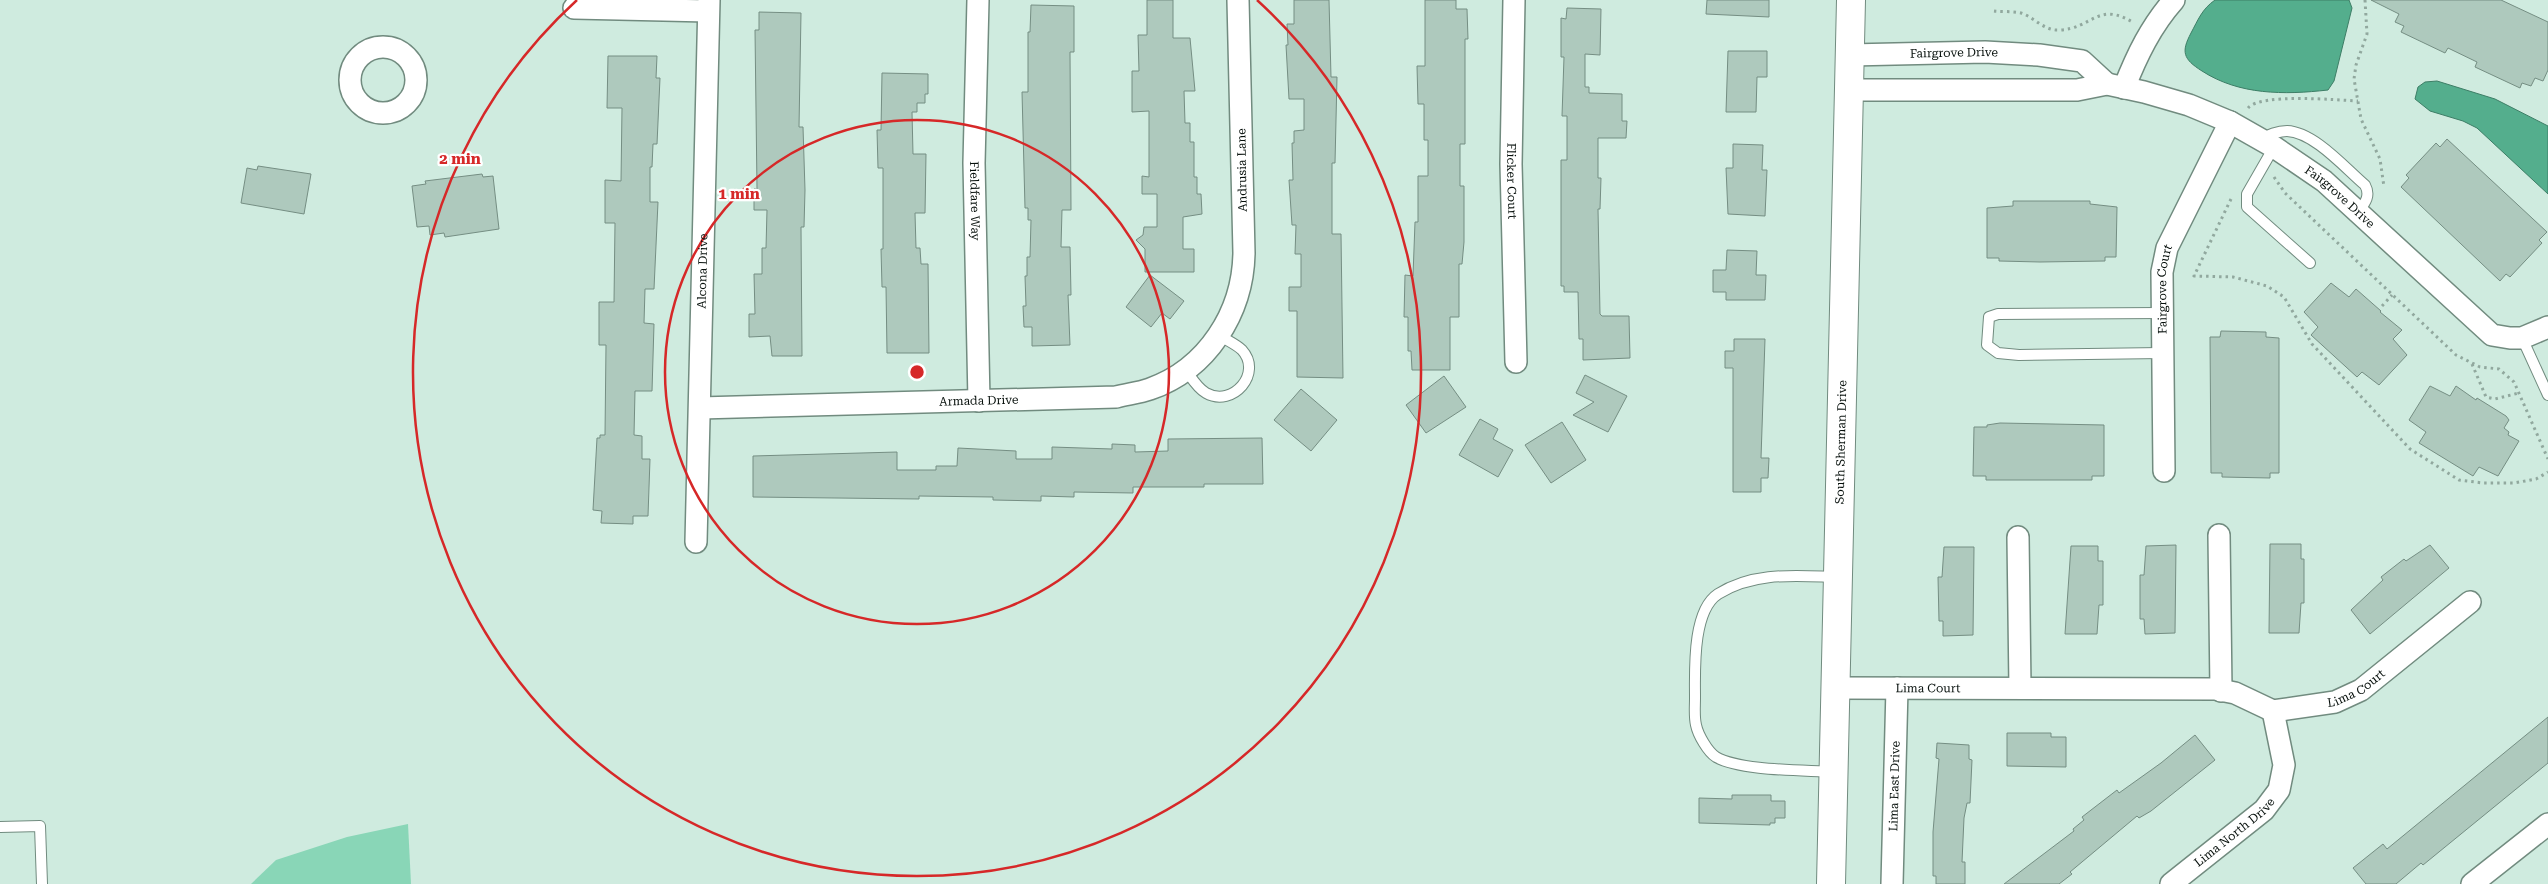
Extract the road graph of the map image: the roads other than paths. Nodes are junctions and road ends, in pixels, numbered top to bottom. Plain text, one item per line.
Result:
1 (978, 0) edge
2 (1238, 0) edge
3 (1514, 0) edge
4 (1851, 0) edge
5 (2174, 0) edge
6 (708, 6) edge
7 (574, 8) dead end
8 (1850, 55) junction
9 (2116, 86) junction
10 (1849, 90) junction
11 (2238, 118) junction
12 (2267, 150) junction
13 (2358, 212) junction
14 (2310, 263) dead end
15 (2161, 313) junction
16 (2548, 327) edge
17 (1219, 336) junction
18 (2522, 338) junction
19 (2162, 353) junction
20 (1516, 362) dead end
21 (1185, 369) junction
22 (2548, 395) edge
23 (979, 401) junction
24 (700, 408) junction
25 (2164, 471) dead end
26 (2220, 536) dead end
27 (2018, 537) dead end
28 (696, 542) dead end
29 (1838, 577) junction
30 (2470, 602) dead end
31 (1836, 688) junction
32 (1896, 688) junction
33 (2020, 688) junction
34 (2221, 691) junction
35 (2274, 711) junction
36 (1834, 772) junction
37 (2548, 824) edge
38 (0, 827) edge
39 (42, 884) edge
40 (1831, 884) edge
41 (1892, 884) edge
42 (2171, 884) edge
43 (2472, 884) edge

1 - 23 street, Fieldfare Way
2 - 17 street, Andrusia Lane
3 - 20 street, Flicker Court
4 - 8 street, South Sherman Drive
5 - 9 street
6 - 7 street
6 - 24 street, Alcona Drive
8 - 9 street, Fairgrove Drive
8 - 10 street, South Sherman Drive
9 - 10 street, Fairgrove Drive
9 - 11 street, Fairgrove Drive
10 - 29 street, South Sherman Drive
11 - 12 street, Fairgrove Drive
11 - 15 street, Fairgrove Court
12 - 13 street, Fairgrove Drive
12 - 13 lane
12 - 14 lane
13 - 18 street, Fairgrove Drive
15 - 19 street, Fairgrove Court
15 - 19 lane
16 - 18 street, Fairgrove Drive
17 - 21 street, Andrusia Lane
17 - 21 lane
18 - 22 lane
19 - 25 street, Fairgrove Court
21 - 23 street, Armada Drive
23 - 24 street, Armada Drive
24 - 28 street, Alcona Drive
26 - 34 street
27 - 33 street
29 - 31 street, South Sherman Drive
29 - 36 lane
30 - 35 street, Lima Court
31 - 32 street, Lima Court
31 - 36 street, South Sherman Drive
32 - 33 street, Lima Court
32 - 41 street, Lima East Drive
33 - 34 street, Lima Court
34 - 35 street, Lima Court
35 - 42 street, Lima North Drive
36 - 40 street, South Sherman Drive
37 - 43 street
38 - 39 lane

